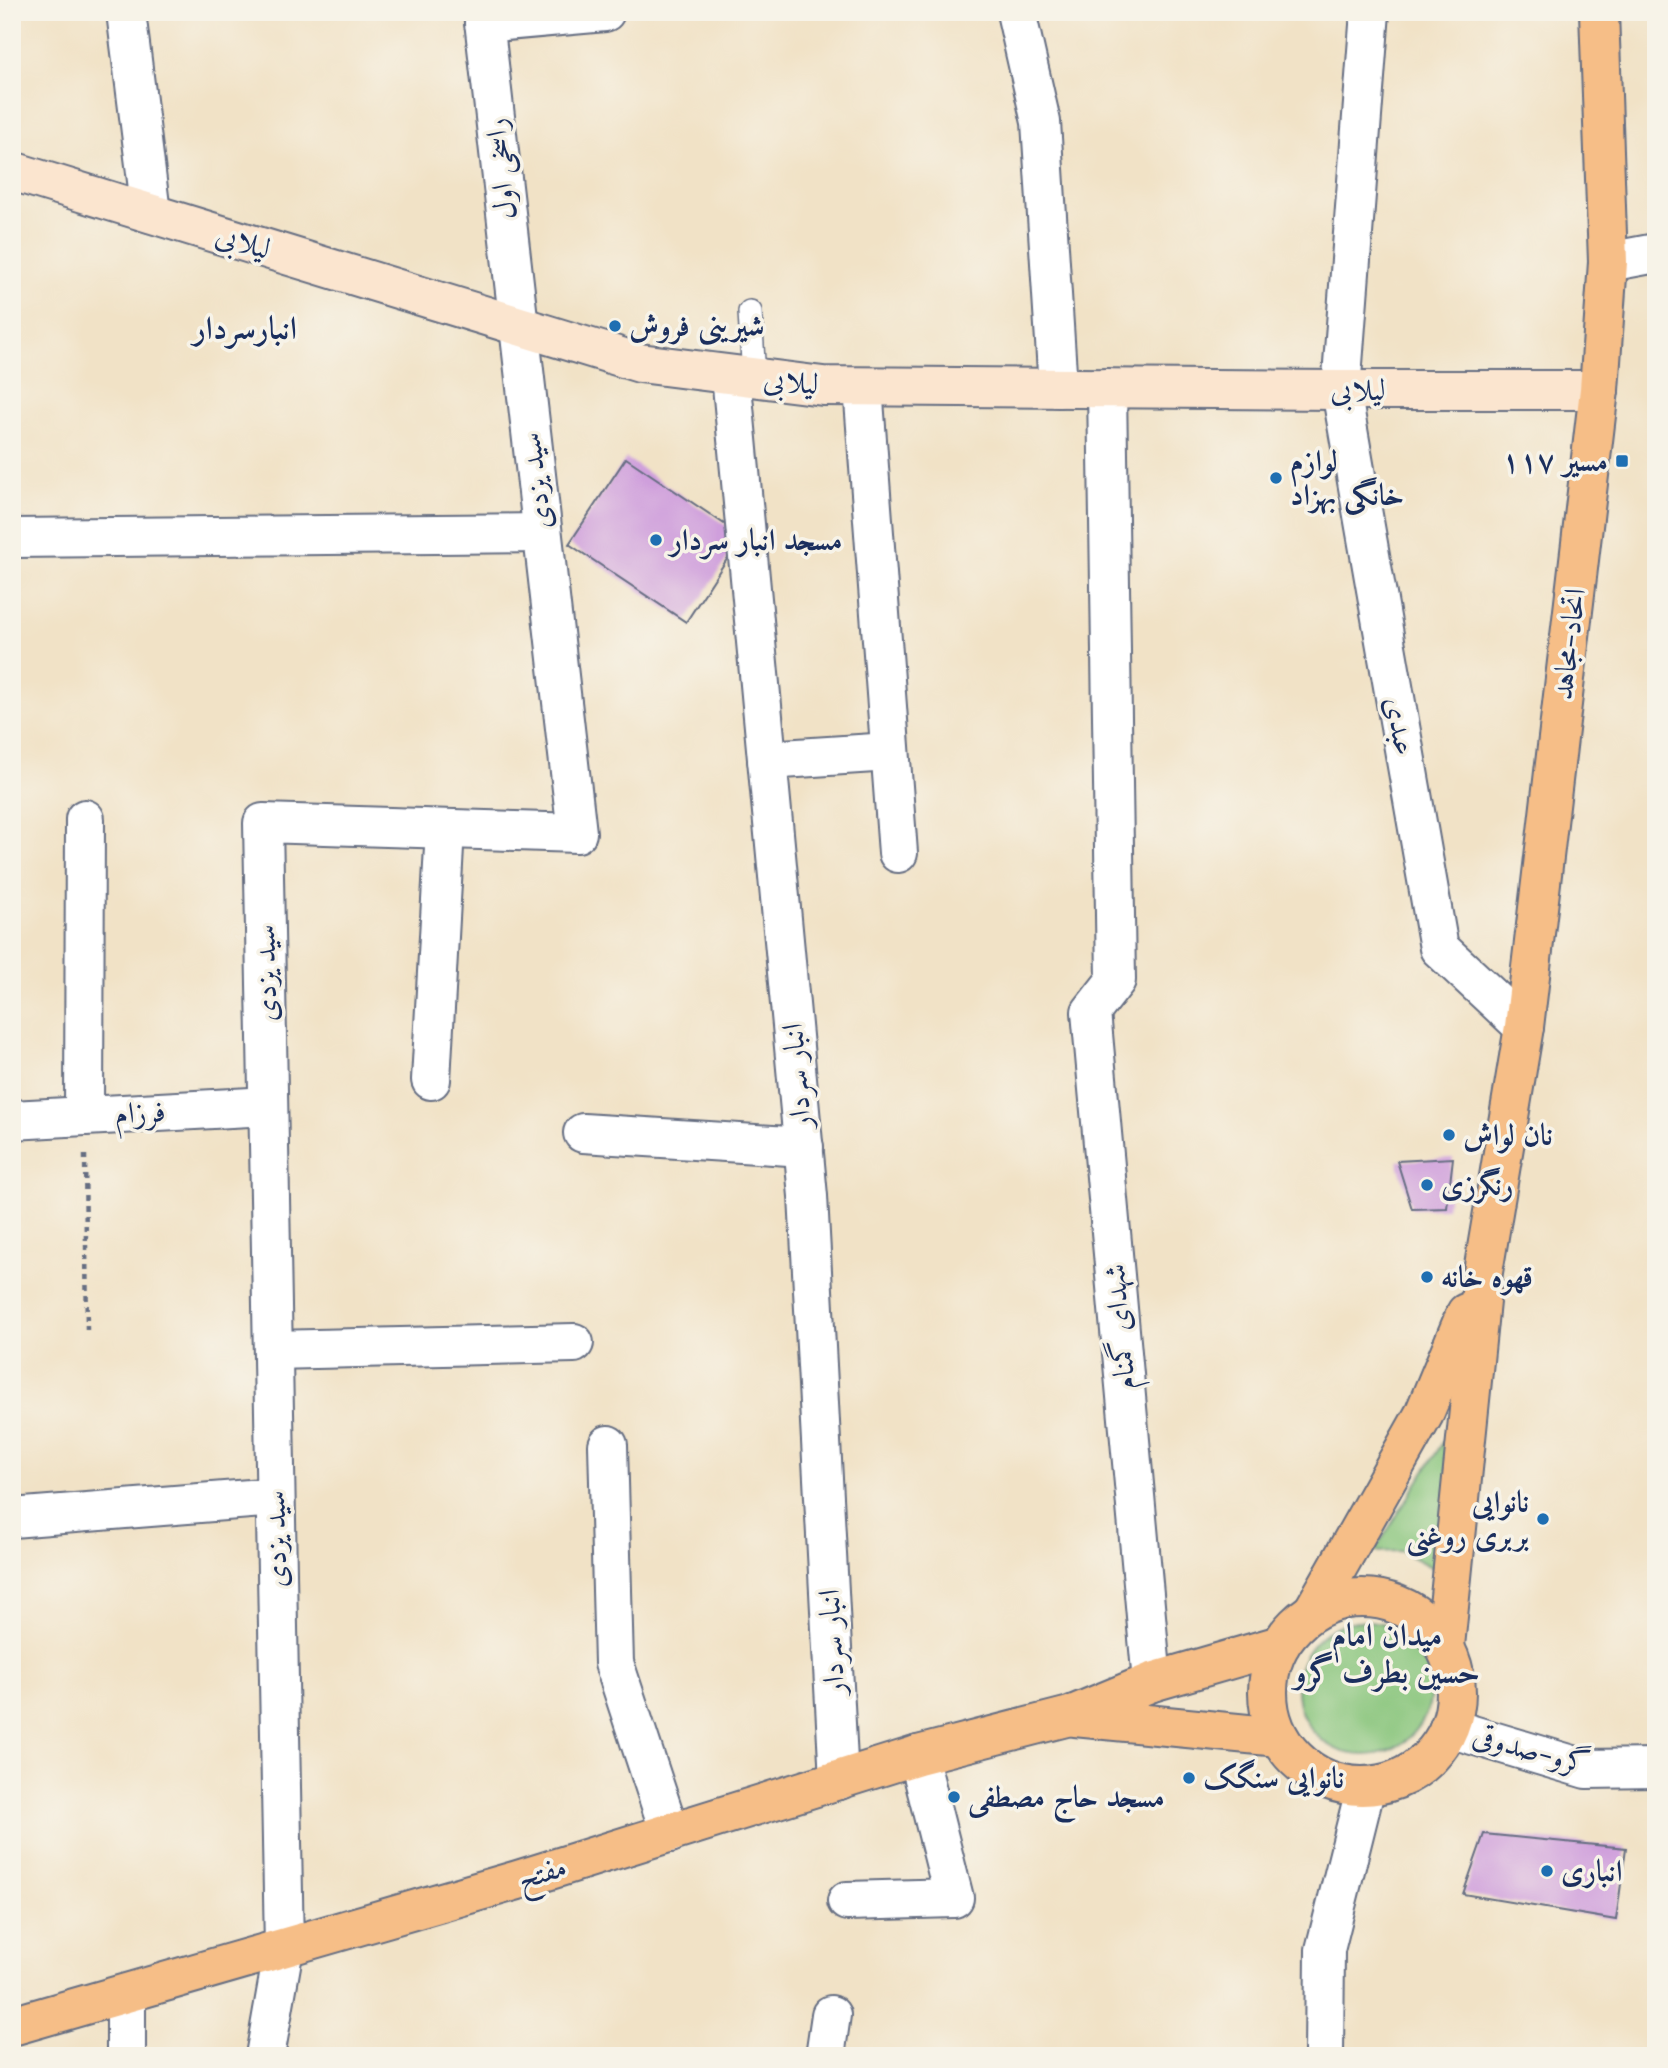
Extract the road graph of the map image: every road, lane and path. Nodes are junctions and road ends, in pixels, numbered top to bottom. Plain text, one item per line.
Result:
1 (126, 12) edge
2 (1016, 12) edge
3 (1370, 12) edge
4 (583, 13) edge
5 (1595, 14) edge
6 (484, 18) edge
7 (12, 171) edge
8 (151, 214) junction
9 (1656, 253) edge
10 (1608, 262) junction
11 (750, 312) dead end
12 (518, 326) junction
13 (742, 376) junction
14 (863, 387) junction
15 (1107, 387) junction
16 (1058, 388) junction
17 (1341, 390) junction
18 (1599, 390) junction
19 (542, 533) junction
20 (12, 538) edge
21 (890, 752) junction
22 (767, 760) junction
23 (85, 819) dead end
24 (445, 829) junction
25 (898, 853) dead end
26 (1524, 1027) junction
27 (431, 1080) dead end
28 (268, 1106) junction
29 (84, 1116) junction
30 (12, 1120) edge
31 (583, 1133) dead end
32 (804, 1147) junction
33 (1483, 1272) junction
34 (87, 1332) dead end
35 (574, 1343) dead end
36 (273, 1350) junction
37 (608, 1445) dead end
38 (275, 1497) junction
39 (12, 1518) edge
40 (1313, 1611) junction
41 (1280, 1645) junction
42 (1445, 1646) junction
43 (1152, 1682) junction
44 (1070, 1716) junction
45 (1450, 1728) junction
46 (1279, 1737) junction
47 (918, 1755) junction
48 (1656, 1768) edge
49 (839, 1780) junction
50 (1366, 1786) junction
51 (670, 1833) junction
52 (847, 1901) dead end
53 (284, 1948) junction
54 (126, 1994) junction
55 (831, 2015) dead end
56 (12, 2026) edge
57 (126, 2056) edge
58 (265, 2056) edge
59 (825, 2056) edge
60 (1324, 2056) edge

1 - 8 street
2 - 16 street
3 - 17 street, عبدی
4 - 6 street
5 - 10 main road, اتحاد-مجاهد
6 - 12 street, راسخی اول
7 - 8 main road, لیلابی
8 - 12 main road, لیلابی
9 - 10 street
10 - 18 main road, اتحاد-مجاهد
11 - 13 lane
12 - 13 main road, لیلابی
12 - 19 street, سید یزدی
13 - 14 main road, لیلابی
13 - 22 street, انبار سردار
14 - 16 main road, لیلابی
14 - 21 street
15 - 16 main road, لیلابی
15 - 17 main road, لیلابی
15 - 43 street, شهدای گمنام
17 - 18 main road, لیلابی
17 - 26 street, عبدی
18 - 26 main road, اتحاد-مجاهد
19 - 20 street
19 - 24 street, سید یزدی
21 - 22 street
21 - 25 street
22 - 32 street, انبار سردار
23 - 29 street
24 - 27 street
24 - 28 street, سید یزدی
26 - 33 main road, اتحاد-مجاهد
28 - 29 street, فرزام
28 - 36 street, سید یزدی
29 - 30 street, فرزام
29 - 34 path
31 - 32 street
32 - 49 street, انبار سردار
33 - 40 main road
33 - 42 main road
35 - 36 street
36 - 38 street, سید یزدی
37 - 51 street
38 - 39 street
38 - 53 street, سید یزدی
40 - 41 main road
40 - 42 main road
41 - 43 main road
41 - 46 main road
42 - 45 main road
43 - 44 main road
44 - 46 main road
44 - 47 main road, مفتح
45 - 48 street, گرو-صدوقی
45 - 50 main road
46 - 50 main road
47 - 49 main road, مفتح
47 - 52 street
49 - 51 main road, مفتح
50 - 60 street
51 - 53 main road, مفتح
53 - 54 main road, مفتح
53 - 58 street, سید یزدی
54 - 56 main road, مفتح
54 - 57 street
55 - 59 street

